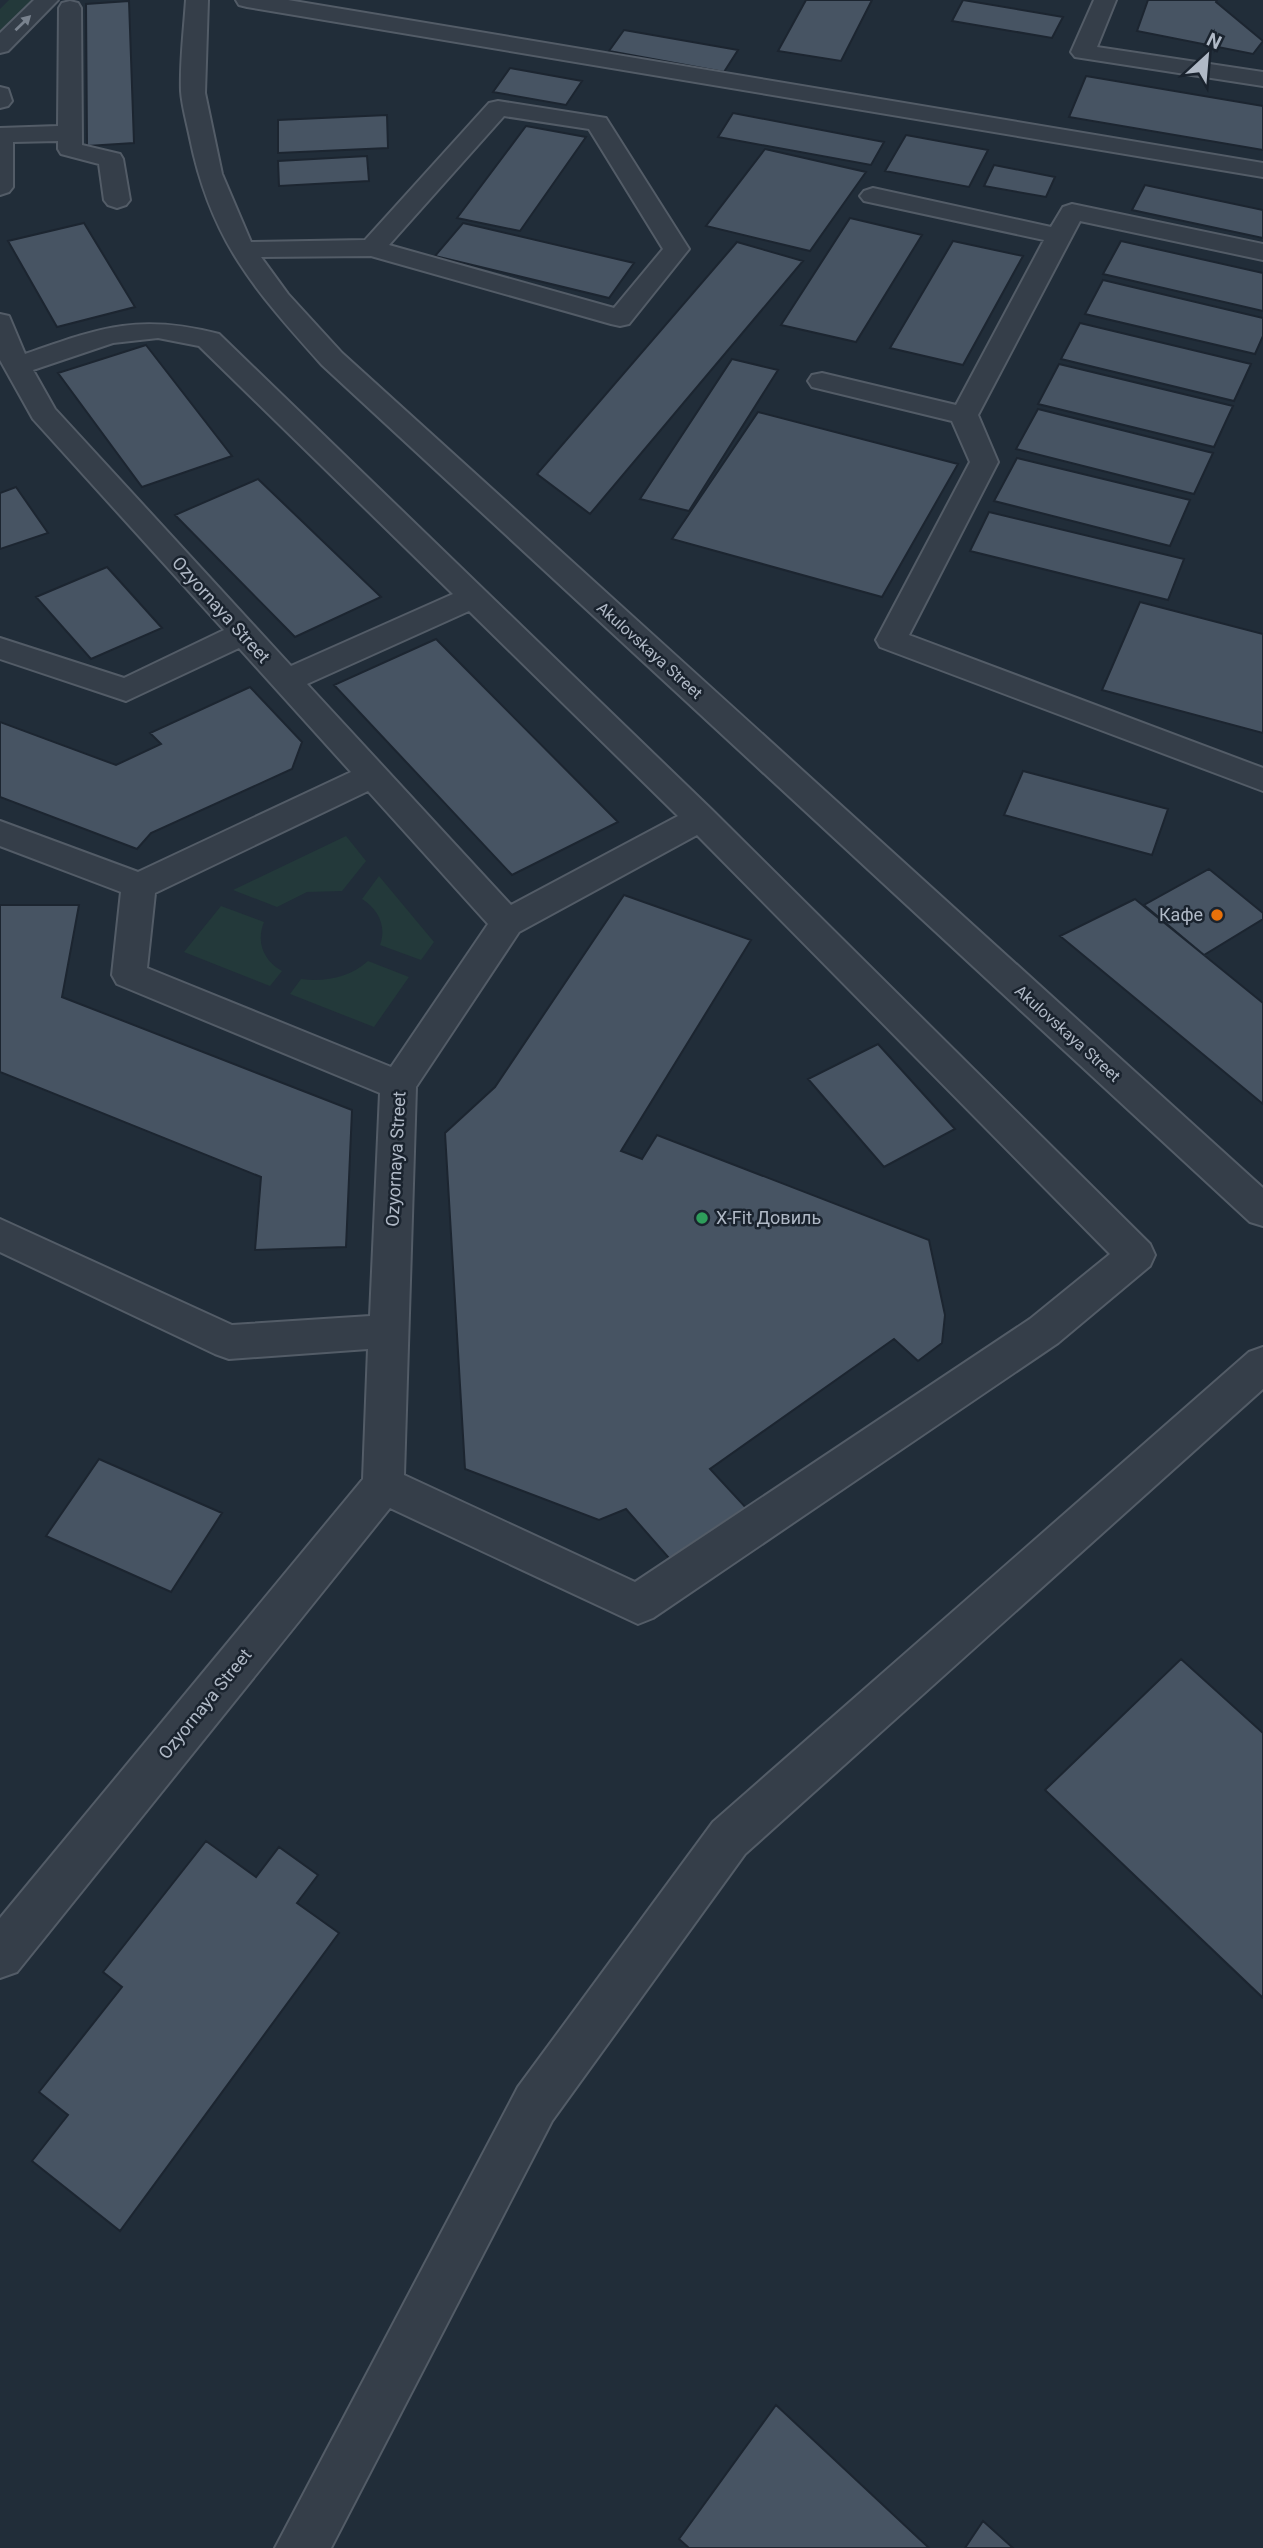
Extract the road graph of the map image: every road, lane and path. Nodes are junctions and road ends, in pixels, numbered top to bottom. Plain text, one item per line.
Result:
1 (197, 0) edge
2 (247, 0) edge
3 (1105, 0) edge
4 (58, 4) edge
5 (0, 46) edge
6 (1263, 79) edge
7 (0, 94) edge
8 (0, 101) edge
9 (68, 133) junction
10 (0, 136) edge
11 (1263, 170) edge
12 (1, 175) edge
13 (873, 196) dead end
14 (117, 200) dead end
15 (1059, 236) junction
16 (372, 248) junction
17 (242, 250) junction
18 (1263, 252) edge
19 (0, 322) edge
20 (17, 366) junction
21 (822, 381) dead end
22 (964, 415) junction
23 (473, 597) junction
24 (242, 634) junction
25 (0, 648) edge
26 (286, 681) junction
27 (372, 776) junction
28 (1263, 780) edge
29 (700, 818) junction
30 (0, 833) edge
31 (139, 886) junction
32 (507, 923) junction
33 (398, 1085) junction
34 (1263, 1211) edge
35 (0, 1235) edge
36 (390, 1331) junction
37 (1263, 1364) edge
38 (383, 1485) junction
39 (0, 1955) edge
40 (302, 2548) edge

1 - 17 street, Akulovskaya Street
2 - 11 street
3 - 6 street
5 -> 4 street
4 - 9 street
7 - 8 street
9 - 10 street
9 - 14 street
10 - 12 street
13 - 15 street
15 - 18 street
15 - 22 street
16 - 16 street
16 - 17 street
17 - 34 street, Akulovskaya Street
19 - 20 street, Ozyornaya Street
20 - 23 street
20 - 24 street, Ozyornaya Street
21 - 22 street
22 - 28 street
23 - 26 street
23 - 29 street
24 - 25 street
24 - 26 street, Ozyornaya Street
26 - 27 street, Ozyornaya Street
27 - 31 street
27 - 32 street, Ozyornaya Street
29 - 32 street
29 - 38 street
30 - 31 street
31 - 33 street
32 - 33 street, Ozyornaya Street
33 - 36 street, Ozyornaya Street
35 - 36 street
36 - 38 street, Ozyornaya Street
37 - 40 street
38 - 39 street, Ozyornaya Street

